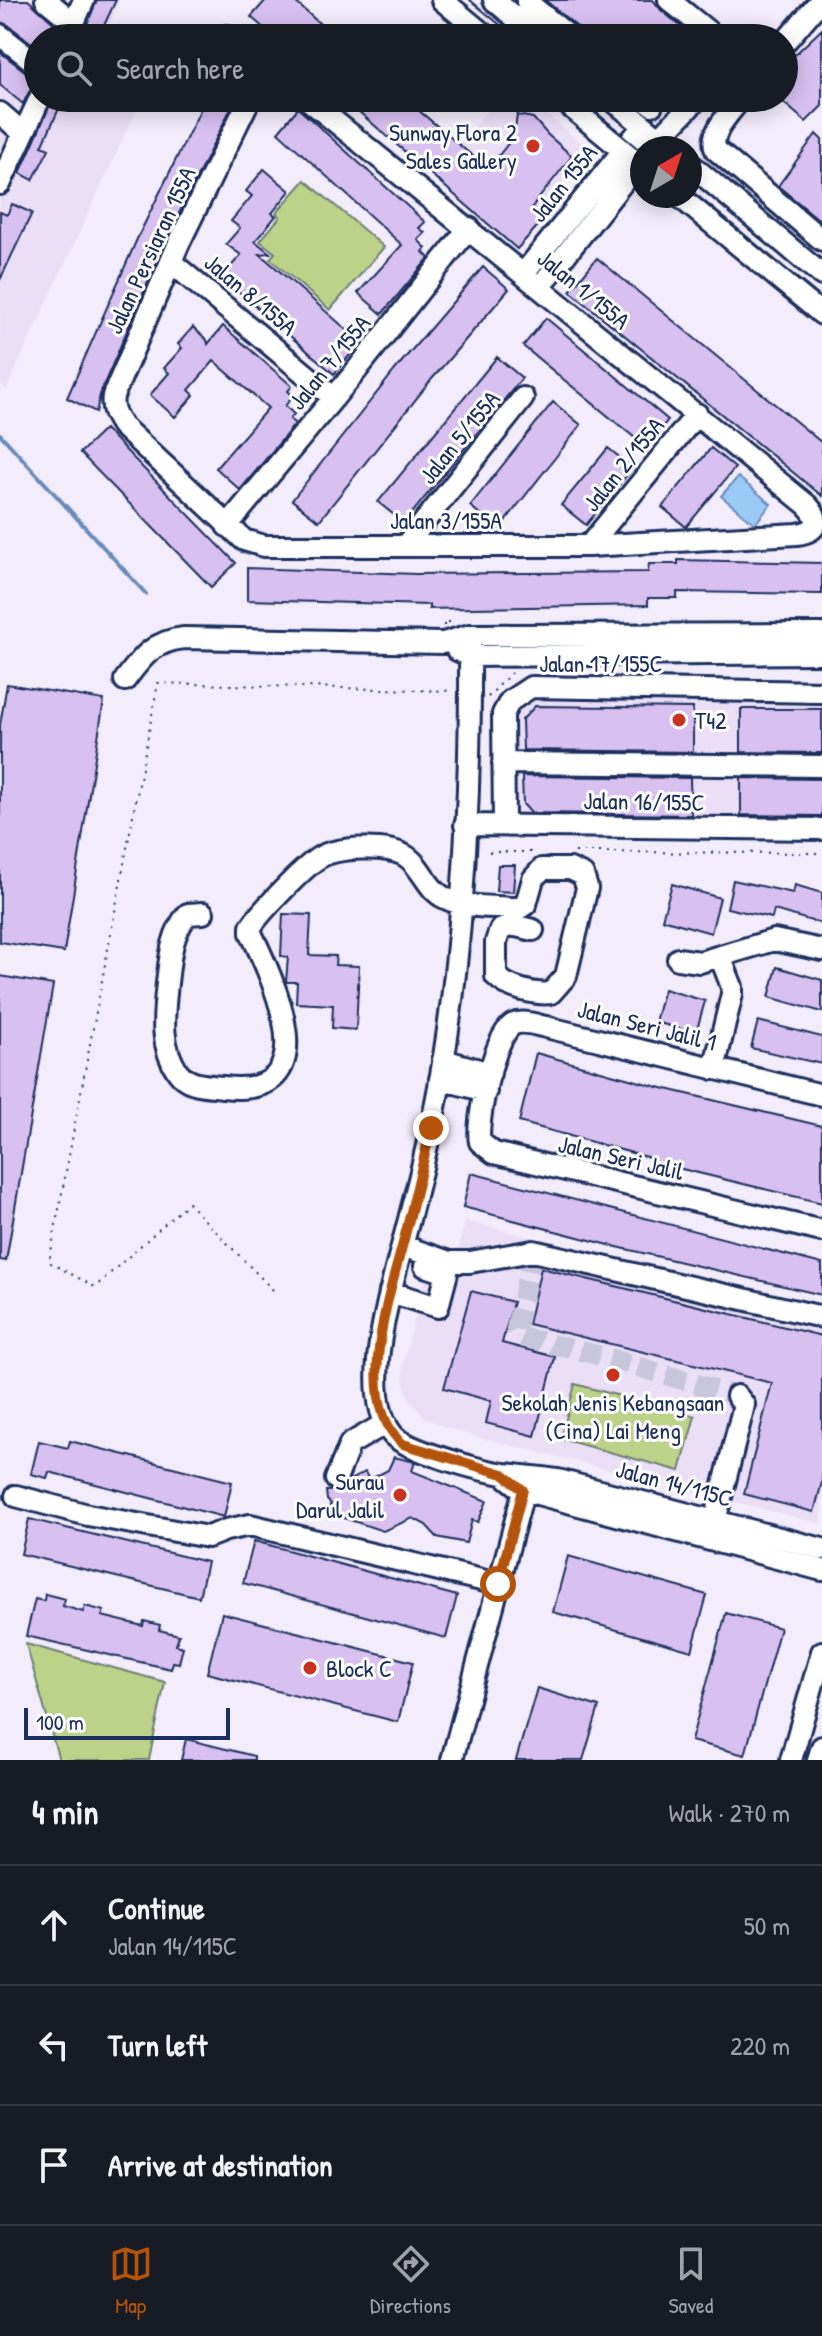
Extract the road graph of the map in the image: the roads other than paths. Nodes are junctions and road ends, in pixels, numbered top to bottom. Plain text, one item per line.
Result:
1 (46, 0) edge
2 (84, 0) edge
3 (442, 0) edge
4 (482, 0) edge
5 (494, 0) edge
6 (528, 0) edge
7 (669, 0) edge
8 (821, 0) edge
9 (466, 19) junction
10 (66, 24) edge
11 (74, 24) edge
12 (472, 24) edge
13 (522, 24) edge
14 (554, 24) edge
15 (699, 24) edge
16 (798, 27) edge
17 (0, 35) edge
18 (24, 54) edge
19 (33, 112) edge
20 (243, 112) edge
21 (324, 112) edge
22 (584, 112) edge
23 (620, 112) edge
24 (686, 112) edge
25 (731, 112) edge
26 (0, 113) edge
27 (23, 133) junction
28 (637, 136) edge
29 (661, 136) edge
30 (630, 140) edge
31 (630, 165) edge
32 (630, 170) edge
33 (702, 174) edge
34 (0, 184) edge
35 (694, 208) edge
36 (469, 228) junction
37 (822, 240) edge
38 (171, 262) junction
39 (524, 273) junction
40 (822, 275) edge
41 (540, 287) junction
42 (822, 314) edge
43 (334, 398) junction
44 (523, 398) dead end
45 (697, 414) junction
46 (122, 426) joint
47 (818, 524) edge
48 (227, 526) junction
49 (405, 546) junction
50 (589, 546) junction
51 (822, 634) edge
52 (470, 646) junction
53 (822, 653) edge
54 (125, 680) dead end
55 (822, 692) edge
56 (503, 763) junction
57 (822, 766) edge
58 (465, 825) junction
59 (504, 825) junction
60 (822, 829) edge
61 (459, 904) junction
62 (203, 913) dead end
63 (533, 930) dead end
64 (822, 950) edge
65 (720, 956) junction
66 (678, 959) dead end
67 (714, 1069) junction
68 (442, 1070) junction
69 (488, 1082) junction
70 (822, 1095) edge
71 (822, 1231) edge
72 (401, 1252) junction
73 (390, 1292) junction
74 (822, 1317) edge
75 (737, 1396) dead end
76 (386, 1423) junction
77 (336, 1479) dead end
78 (525, 1482) junction
79 (16, 1496) dead end
80 (715, 1521) junction
81 (816, 1555) edge
82 (822, 1580) edge
83 (498, 1584) junction
84 (822, 1652) edge
85 (822, 1747) edge
86 (452, 1760) edge
87 (791, 1760) edge
88 (818, 1760) edge

1 - 10 street
2 - 11 street
3 - 9 street
4 - 9 street
5 - 13 street
6 - 14 street
7 - 15 street
8 - 16 street
9 - 12 street
17 - 18 street
19 - 27 street
20 - 38 street, Jalan Persiaran 155A
21 - 36 street, Jalan 1/155A
22 - 30 street
23 - 28 street
24 - 29 street
25 - 37 street
26 - 27 street
27 - 34 street
31 - 39 street, Jalan 155A
32 - 41 street, Jalan 155A
33 - 40 street
35 - 42 street
36 - 39 street, Jalan 1/155A
36 - 43 street, Jalan 7/155A
38 - 43 street, Jalan 8/155A
38 - 46 street, Jalan Persiaran 155A
39 - 41 street, Jalan 1/155A
41 - 45 street, Jalan 1/155A
43 - 48 street, Jalan 7/155A
44 - 49 street, Jalan 5/155A
45 - 47 street, Jalan 1/155A
45 - 50 street, Jalan 2/155A
46 - 48 street, Jalan 3/155A
47 - 50 street, Jalan 3/155A
48 - 49 street, Jalan 3/155A
49 - 50 street, Jalan 3/155A
51 - 52 street
52 - 53 street
52 - 54 street
52 - 58 street
55 - 56 street, Jalan 17/155C
56 - 57 street
56 - 59 street, Jalan 17/155C
58 - 59 street, Jalan 16/155C
58 - 61 street
59 - 60 street, Jalan 16/155C
61 - 62 street
61 - 63 street
61 - 68 street
64 - 65 street
65 - 66 street
65 - 67 street
67 - 69 street, Jalan Seri Jalil 1
67 - 70 street, Jalan Seri Jalil 1
68 - 69 street
68 - 72 street
69 - 71 street, Jalan Seri Jalil
72 - 73 street
72 - 73 street
72 - 74 street
73 - 76 street
75 - 80 street
76 - 77 street
76 - 78 street
78 - 80 street, Jalan 14/115C
78 - 81 street, Jalan 14/115C
78 - 83 street
79 - 83 street
80 - 81 street, Jalan 14/115C
81 - 82 street
83 - 86 street
84 - 87 street
85 - 88 street

